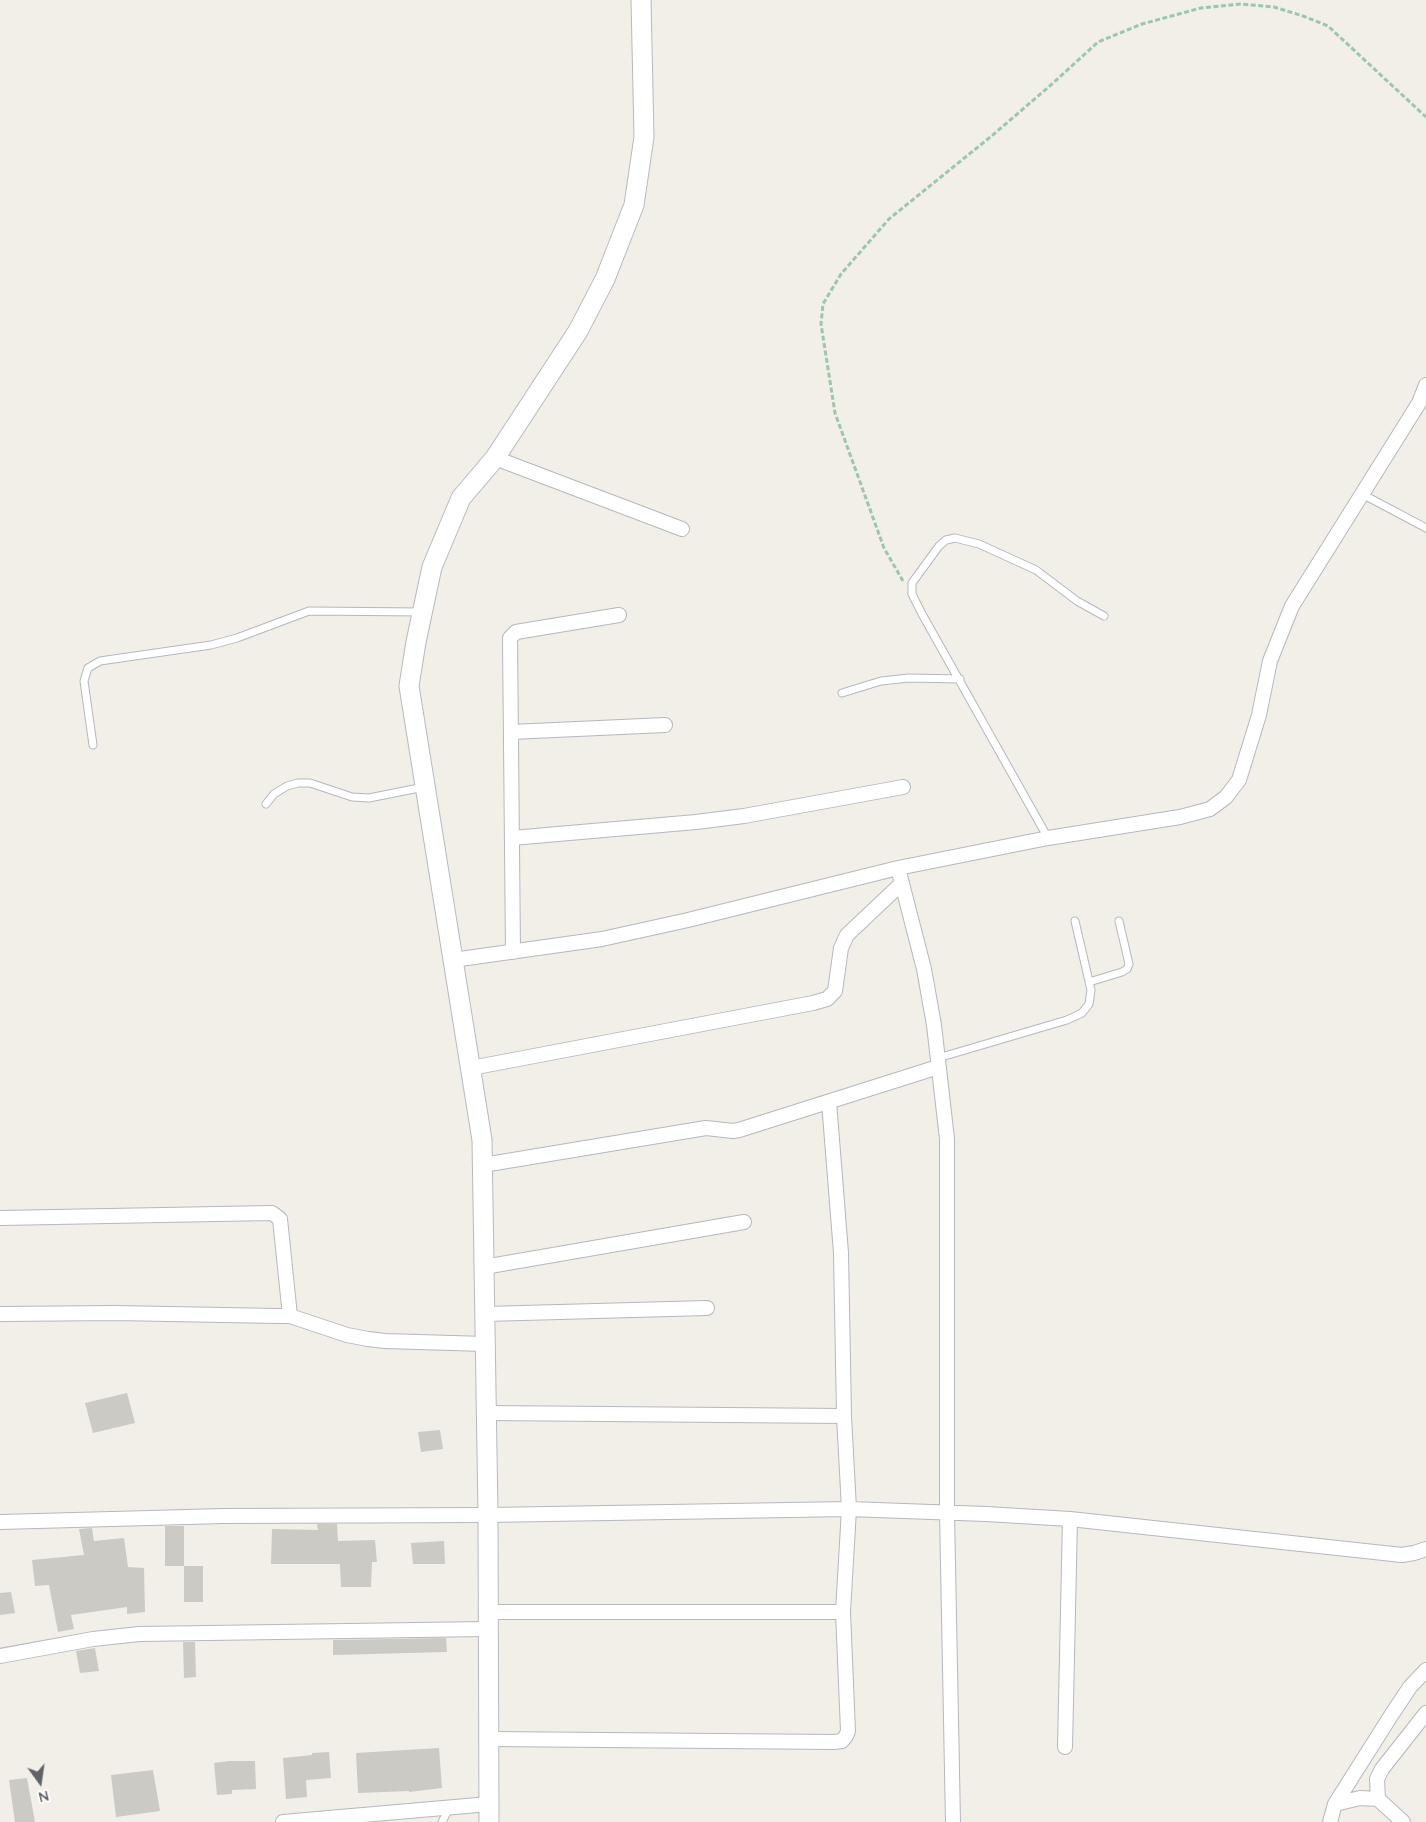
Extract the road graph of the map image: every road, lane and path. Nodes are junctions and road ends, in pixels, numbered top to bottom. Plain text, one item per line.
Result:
1 (641, 0) edge
2 (1426, 118) edge
3 (1426, 385) edge
4 (495, 458) junction
5 (1362, 494) junction
6 (1426, 528) edge
7 (682, 529) dead end
8 (911, 588) junction
9 (422, 612) junction
10 (620, 615) dead end
11 (1104, 616) dead end
12 (960, 679) junction
13 (842, 693) dead end
14 (665, 725) dead end
15 (511, 732) junction
16 (93, 745) dead end
17 (425, 787) junction
18 (903, 787) dead end
19 (266, 804) dead end
20 (512, 838) junction
21 (1048, 838) junction
22 (898, 868) junction
23 (902, 883) junction
24 (1119, 920) dead end
25 (1075, 921) dead end
26 (513, 952) junction
27 (453, 960) junction
28 (1089, 982) junction
29 (938, 1063) junction
30 (471, 1068) junction
31 (829, 1102) junction
32 (483, 1165) junction
33 (0, 1218) edge
34 (744, 1222) dead end
35 (484, 1267) junction
36 (707, 1308) dead end
37 (0, 1314) edge
38 (485, 1314) junction
39 (290, 1316) junction
40 (485, 1344) junction
41 (486, 1413) junction
42 (844, 1416) junction
43 (848, 1509) junction
44 (946, 1513) junction
45 (488, 1515) junction
46 (1070, 1519) junction
47 (0, 1522) edge
48 (1426, 1549) edge
49 (844, 1612) junction
50 (488, 1621) junction
51 (0, 1656) edge
52 (1426, 1670) edge
53 (1426, 1713) edge
54 (489, 1739) junction
55 (1065, 1747) dead end
56 (1378, 1799) junction
57 (1335, 1804) junction
58 (449, 1808) junction
59 (489, 1813) edge
60 (283, 1822) edge
61 (442, 1822) edge
62 (953, 1822) edge
63 (1330, 1822) edge
64 (1403, 1822) edge

1 - 4 main road
2 - 8 path
3 - 5 street
4 - 7 street
4 - 9 main road
5 - 6 lane
5 - 21 street
8 - 11 lane
8 - 12 lane
9 - 16 lane
9 - 17 main road
10 - 15 street
12 - 13 lane
12 - 21 lane
14 - 15 street
15 - 20 street
17 - 19 lane
17 - 27 main road
18 - 20 street
20 - 26 street
21 - 22 street
22 - 23 street
22 - 26 street
23 - 29 street
23 - 30 street
24 - 28 lane
25 - 28 lane
26 - 27 street
27 - 30 main road
28 - 29 lane
29 - 31 street
29 - 44 street
30 - 32 main road
31 - 32 street
31 - 42 street
32 - 35 main road
33 - 39 street
34 - 35 street
35 - 38 main road
36 - 38 street
37 - 39 street
38 - 40 main road
39 - 40 street
40 - 41 main road
41 - 42 street
41 - 45 main road
42 - 43 street
43 - 44 street
43 - 45 street
43 - 49 street
44 - 46 street
44 - 62 street
45 - 47 street
45 - 50 main road
46 - 48 street
46 - 55 street
49 - 50 street
49 - 54 street
50 - 51 street
50 - 54 main road
52 - 57 street
53 - 56 street
54 - 59 main road
56 - 57 street
56 - 64 street
57 - 63 street
58 - 59 street
58 - 60 street
58 - 61 lane

